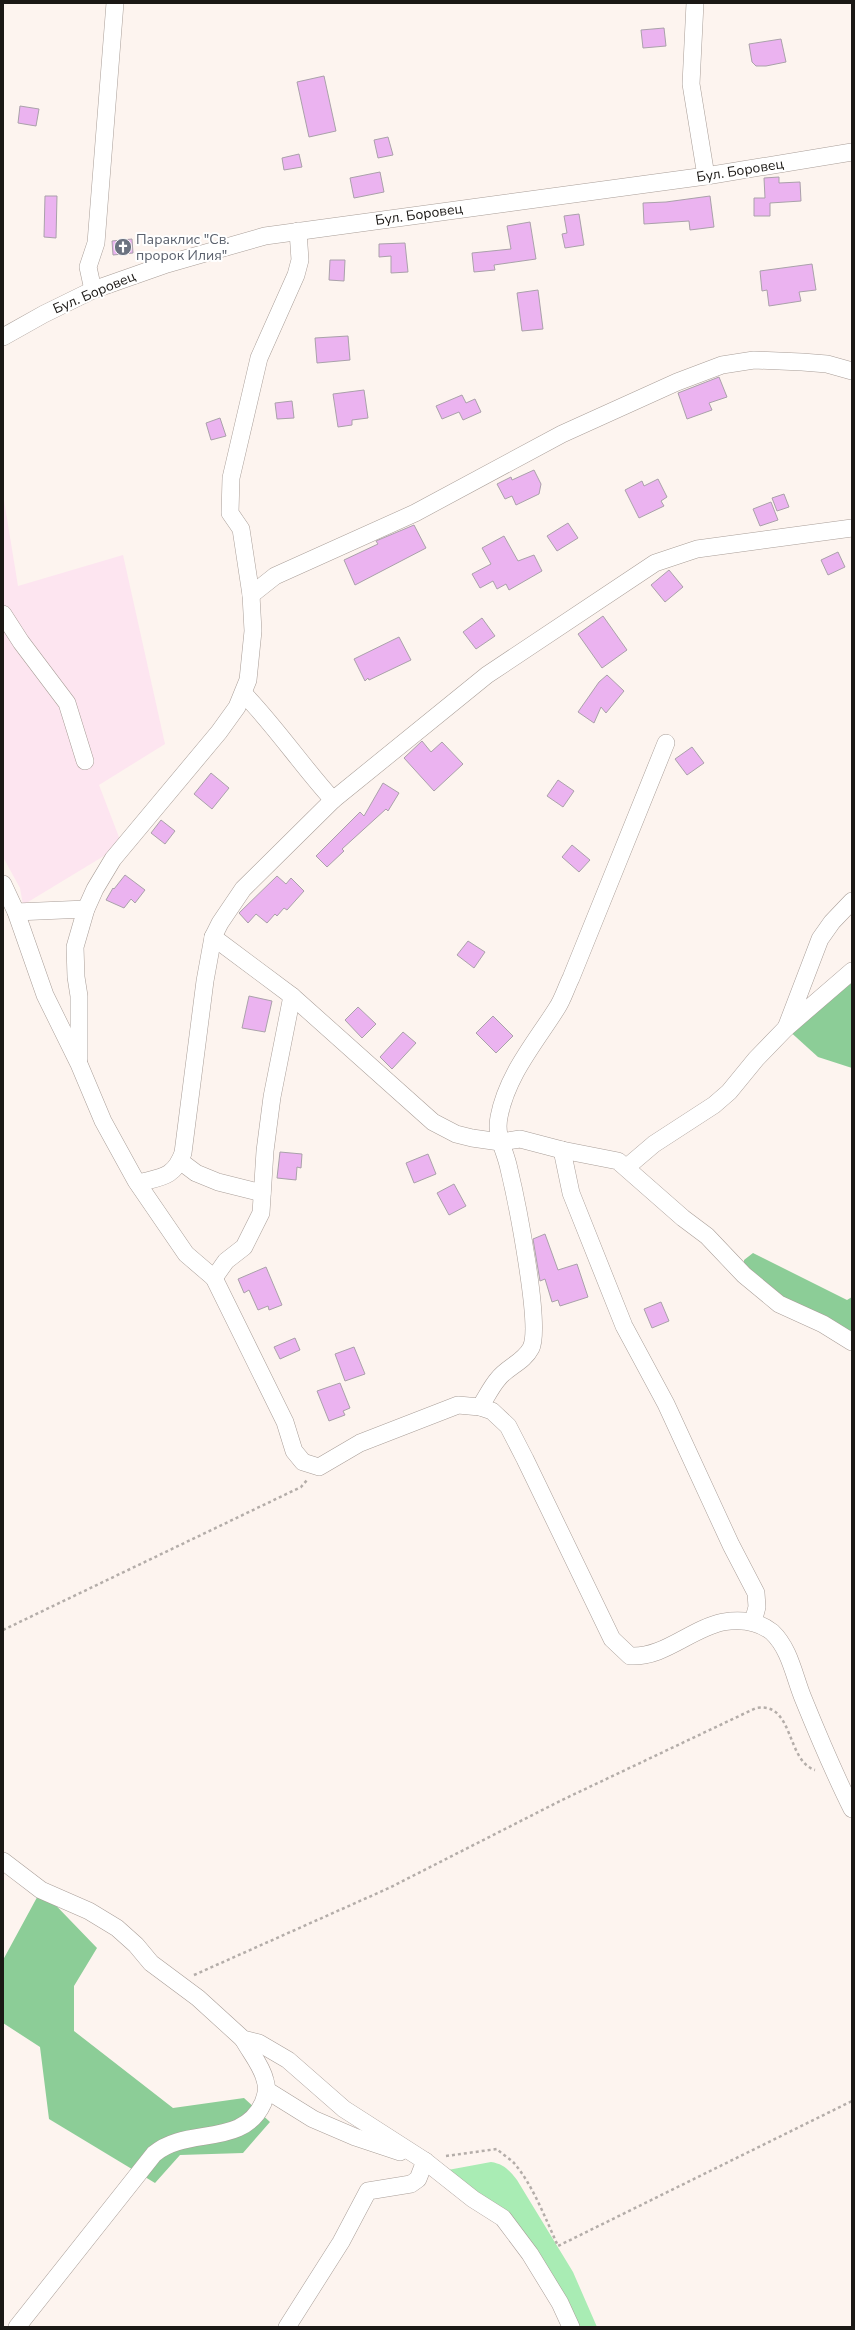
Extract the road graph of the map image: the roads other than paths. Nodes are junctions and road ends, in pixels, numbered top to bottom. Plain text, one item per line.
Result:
1 (115, 3) edge
2 (695, 3) edge
3 (852, 152) edge
4 (706, 176) junction
5 (298, 231) junction
6 (93, 290) junction
7 (3, 337) edge
8 (852, 371) edge
9 (852, 528) edge
10 (251, 595) junction
11 (3, 614) edge
12 (244, 694) junction
13 (666, 743) dead end
14 (85, 761) dead end
15 (333, 800) junction
16 (3, 884) edge
17 (852, 901) edge
18 (86, 909) junction
19 (16, 912) junction
20 (213, 937) junction
21 (852, 971) edge
22 (292, 996) junction
23 (786, 1028) junction
24 (80, 1064) junction
25 (500, 1142) junction
26 (562, 1150) junction
27 (180, 1161) junction
28 (627, 1167) junction
29 (138, 1182) junction
30 (262, 1193) junction
31 (214, 1278) junction
32 (852, 1342) edge
33 (480, 1407) junction
34 (753, 1622) junction
35 (852, 1809) edge
36 (3, 1861) edge
37 (244, 2039) junction
38 (268, 2091) junction
39 (408, 2150) junction
40 (425, 2161) junction
41 (17, 2327) edge
42 (286, 2327) edge
43 (571, 2327) edge

1 - 6 street
2 - 4 street
3 - 4 street, Бул. Боровец
4 - 5 street, Бул. Боровец
5 - 6 street, Бул. Боровец
5 - 10 street
6 - 7 street, Бул. Боровец
8 - 10 street
9 - 15 street
10 - 12 street
11 - 14 street
12 - 15 street
12 - 18 street
13 - 25 street
15 - 20 street
16 - 19 street
17 - 23 street
18 - 19 street
18 - 24 street
19 - 24 street
20 - 22 street
20 - 27 street
21 - 23 street
22 - 25 street
22 - 30 street
23 - 28 street
24 - 29 street
25 - 26 street
25 - 33 street
26 - 28 street
26 - 34 street
27 - 29 street
27 - 30 street
28 - 32 street
29 - 31 street
30 - 31 street
31 - 33 street
33 - 34 street
34 - 35 street
36 - 37 street
37 - 38 street
37 - 39 street
38 - 39 street
38 - 41 street
39 - 40 street
40 - 42 street
40 - 43 street

